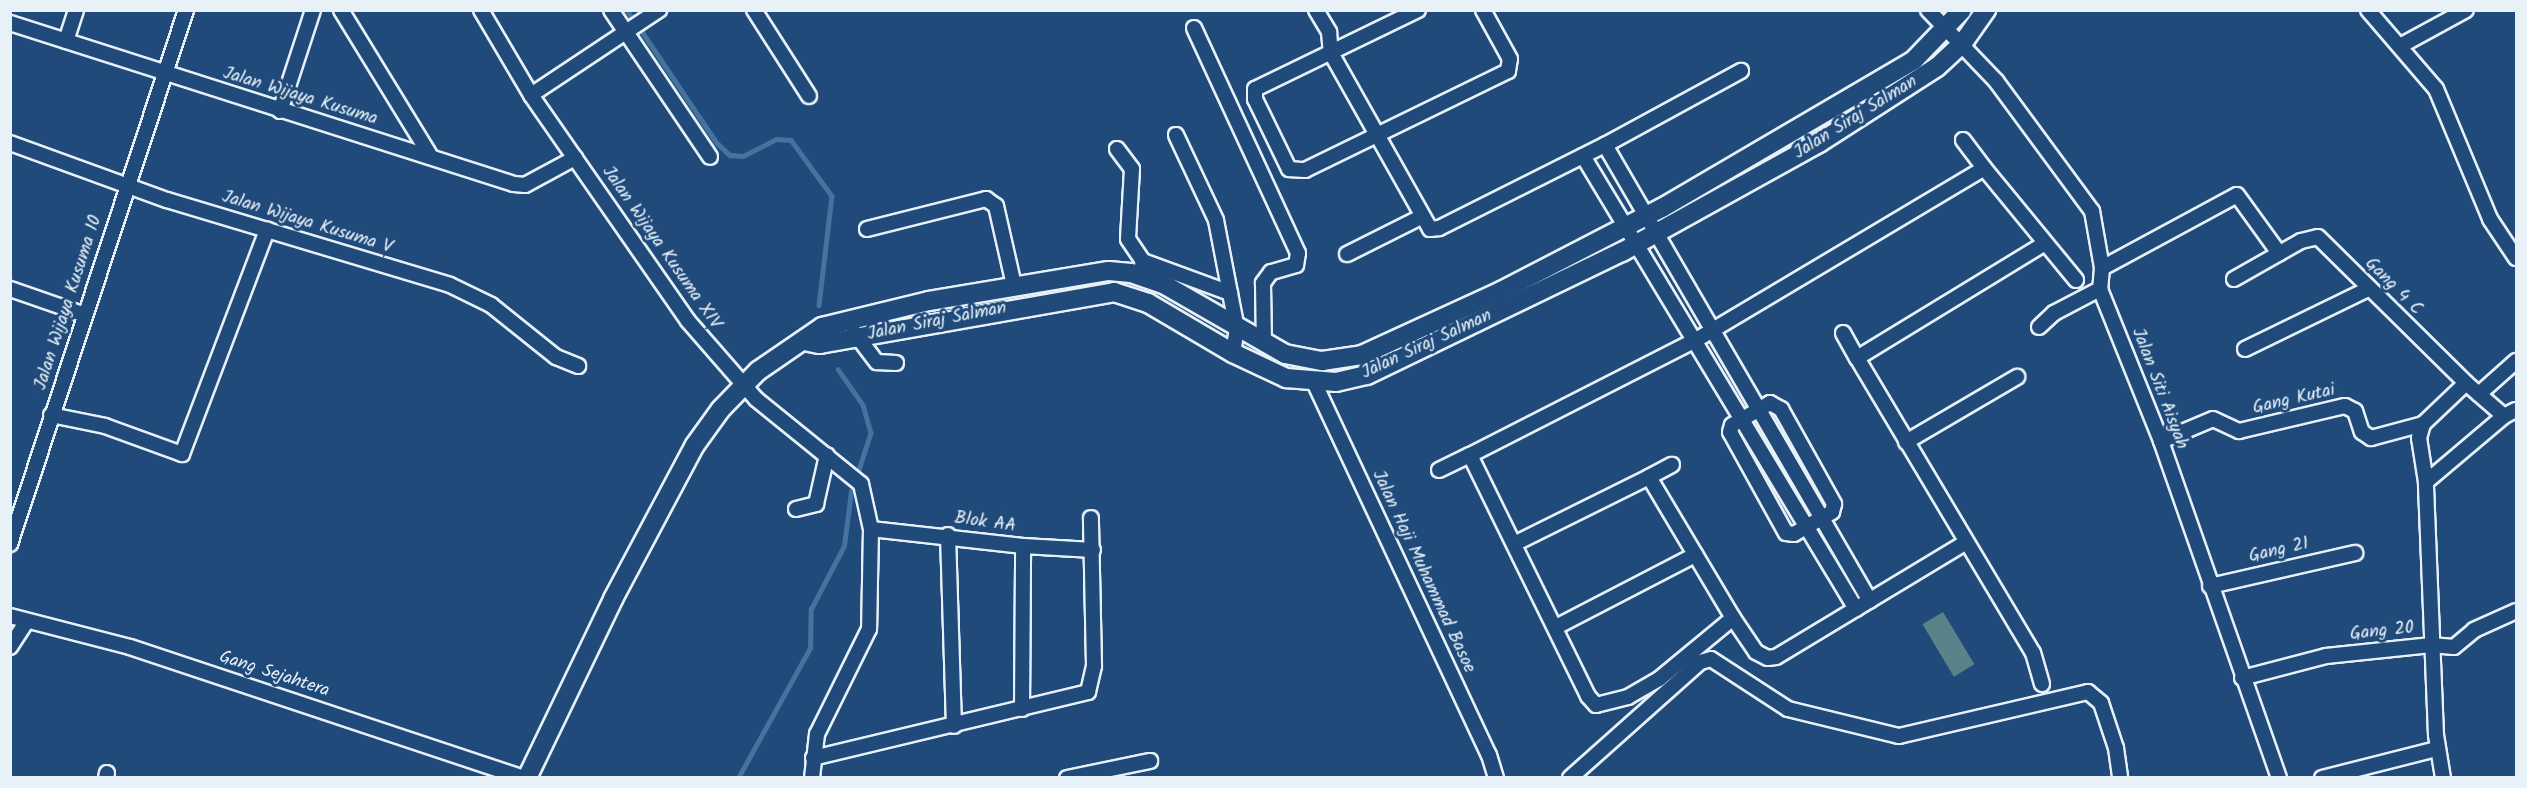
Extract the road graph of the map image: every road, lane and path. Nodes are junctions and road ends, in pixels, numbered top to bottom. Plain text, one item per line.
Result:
1 (76, 10) edge
2 (186, 10) edge
3 (313, 10) edge
4 (341, 10) edge
5 (481, 10) edge
6 (611, 10) edge
7 (659, 10) edge
8 (754, 10) edge
9 (1316, 10) edge
10 (1418, 10) edge
11 (1483, 10) edge
12 (1928, 10) edge
13 (1962, 10) edge
14 (1986, 10) edge
15 (2368, 10) edge
16 (2466, 10) edge
17 (10, 23) edge
18 (1194, 28) dead end
19 (1947, 30) junction
20 (624, 34) junction
21 (66, 41) junction
22 (1962, 44) junction
23 (2400, 46) junction
24 (1332, 53) junction
25 (1741, 71) dead end
26 (166, 74) junction
27 (531, 94) junction
28 (809, 96) dead end
29 (280, 111) junction
30 (1176, 135) dead end
31 (1374, 135) junction
32 (1964, 140) dead end
33 (10, 143) edge
34 (1605, 145) junction
35 (1118, 149) dead end
36 (1583, 156) junction
37 (431, 157) junction
38 (710, 157) dead end
39 (575, 158) junction
40 (1984, 168) junction
41 (127, 184) junction
42 (1421, 217) junction
43 (1646, 217) junction
44 (1628, 227) junction
45 (867, 229) dead end
46 (267, 230) junction
47 (1656, 234) junction
48 (2511, 239) edge
49 (1637, 243) junction
50 (2044, 244) junction
51 (2279, 253) junction
52 (1347, 254) dead end
53 (2517, 258) edge
54 (1141, 268) junction
55 (2102, 268) junction
56 (2234, 279) dead end
57 (2076, 280) dead end
58 (1014, 285) junction
59 (10, 289) edge
60 (2100, 289) junction
61 (2368, 289) junction
62 (1230, 293) junction
63 (85, 315) junction
64 (849, 318) junction
65 (2039, 327) dead end
66 (1237, 328) junction
67 (1713, 331) junction
68 (1843, 333) dead end
69 (856, 337) junction
70 (1696, 340) junction
71 (804, 341) junction
72 (1264, 344) junction
73 (2245, 349) dead end
74 (1233, 353) junction
75 (1857, 358) junction
76 (2517, 361) edge
77 (896, 363) dead end
78 (578, 366) dead end
79 (2017, 377) dead end
80 (1314, 382) junction
81 (2466, 383) junction
82 (742, 386) junction
83 (2479, 394) junction
84 (1758, 410) junction
85 (2510, 413) edge
86 (51, 415) junction
87 (1743, 419) junction
88 (2423, 424) junction
89 (2161, 441) junction
90 (1906, 442) junction
91 (827, 455) junction
92 (1470, 455) junction
93 (1784, 455) junction
94 (1770, 464) junction
95 (1672, 465) dead end
96 (1439, 470) dead end
97 (1649, 477) junction
98 (2426, 482) junction
99 (796, 509) dead end
100 (1091, 518) dead end
101 (1821, 519) junction
102 (1808, 527) junction
103 (871, 529) junction
104 (948, 535) junction
105 (1516, 543) junction
106 (1965, 543) junction
107 (10, 544) edge
108 (1023, 546) junction
109 (1094, 550) junction
110 (2355, 553) dead end
111 (1695, 555) junction
112 (2210, 586) junction
113 (1870, 602) junction
114 (1856, 609) junction
115 (2517, 610) edge
116 (10, 616) edge
117 (1734, 618) junction
118 (27, 621) junction
119 (1556, 627) junction
120 (2431, 645) junction
121 (10, 647) edge
122 (2242, 678) junction
123 (2042, 684) dead end
124 (1022, 709) junction
125 (954, 726) junction
126 (2437, 749) junction
127 (813, 758) junction
128 (1150, 761) dead end
129 (1089, 775) edge
130 (526, 777) edge
131 (812, 777) edge
132 (1067, 777) edge
133 (1496, 777) edge
134 (1570, 777) edge
135 (2120, 777) edge
136 (2279, 777) edge
137 (2322, 777) edge
138 (2443, 777) edge

1 - 21 street
2 - 26 street, Jalan Wijaya Kusuma 10
3 - 29 street
4 - 37 street
5 - 27 street, Jalan Wijaya Kusuma XIV
6 - 20 street
7 - 20 street
8 - 28 street
9 - 24 street
10 - 24 street
11 - 31 street
12 - 19 street, Jalan Siti Aisyah
13 - 19 street, Jalan Siraj Salman
14 - 22 street, Jalan Siraj Salman
15 - 23 street
16 - 23 street
17 - 21 street, Jalan Wijaya Kusuma
18 - 72 street
19 - 22 street, Jalan Siti Aisyah
19 - 43 street, Jalan Siraj Salman
20 - 27 street
20 - 38 street
21 - 26 street, Jalan Wijaya Kusuma
22 - 47 street, Jalan Siraj Salman
22 - 55 street, Jalan Siti Aisyah
23 - 48 street
24 - 31 street
24 - 31 street
25 - 34 street
26 - 29 street, Jalan Wijaya Kusuma
26 - 41 street, Jalan Wijaya Kusuma 10
27 - 39 street, Jalan Wijaya Kusuma XIV
29 - 37 street, Jalan Wijaya Kusuma
30 - 62 street
31 - 42 street
32 - 40 street
33 - 41 street, Jalan Wijaya Kusuma V
34 - 36 street
34 - 43 street
35 - 54 street
36 - 42 street
36 - 44 street
37 - 39 street, Jalan Wijaya Kusuma
39 - 82 street, Jalan Wijaya Kusuma XIV
40 - 50 street
40 - 67 street
41 - 46 street, Jalan Wijaya Kusuma V
41 - 63 street, Jalan Wijaya Kusuma 10
42 - 52 street
43 - 44 street, Jalan Siraj Salman
43 - 47 street
44 - 49 street
44 - 72 street, Jalan Siraj Salman
45 - 58 street
46 - 78 street, Jalan Wijaya Kusuma V
46 - 86 street
47 - 49 street, Jalan Siraj Salman
47 - 67 street
48 - 53 street
49 - 70 street
49 - 80 street, Jalan Siraj Salman
50 - 57 street
50 - 75 street
51 - 55 street
51 - 56 street, Gang 4 C
51 - 61 street, Gang 4 C
54 - 58 street, Jalan Siraj Salman
54 - 62 street
54 - 66 street, Jalan Siraj Salman
55 - 60 street, Jalan Siti Aisyah
58 - 64 street, Jalan Siraj Salman
59 - 63 street
60 - 65 street
60 - 89 street, Jalan Siti Aisyah
61 - 73 street
61 - 81 street, Gang 4 C
62 - 66 street
63 - 86 street, Jalan Wijaya Kusuma 10
64 - 69 street
64 - 71 street, Jalan Siraj Salman
66 - 72 street, Jalan Siraj Salman
66 - 74 street
67 - 70 street
67 - 84 street
68 - 75 street
69 - 71 street, Jalan Siraj Salman
69 - 74 street, Jalan Siraj Salman
69 - 77 street
70 - 87 street
70 - 92 street
71 - 82 street, Jalan Siraj Salman
74 - 80 street, Jalan Siraj Salman
75 - 90 street
76 - 83 street
79 - 90 street
80 - 133 street, Jalan Haji Muhammad Basoe
81 - 83 street, Gang 4 C
81 - 88 street
82 - 91 street, Jalan Wijaya Kusuma XIV
82 - 130 street, Jalan Siraj Salman
83 - 85 street, Gang 4 C
84 - 87 street
84 - 93 street
84 - 101 street
85 - 98 street
86 - 107 street, Jalan Wijaya Kusuma 10
87 - 94 street
87 - 102 street
88 - 89 street, Gang Kutai
88 - 98 street
89 - 112 street, Jalan Siti Aisyah
90 - 106 street
91 - 99 street
91 - 103 street, Jalan Wijaya Kusuma XIV
92 - 96 street
92 - 105 street
93 - 94 street
93 - 101 street
94 - 102 street
95 - 97 street
97 - 105 street
97 - 111 street
98 - 120 street
100 - 109 street
101 - 102 street
101 - 113 street
102 - 114 street
103 - 104 street, Blok AA
103 - 127 street, Jalan Wijaya Kusuma XIV
104 - 108 street, Blok AA
104 - 125 street
105 - 119 street
106 - 113 street
106 - 123 street
108 - 109 street, Blok AA
108 - 124 street
109 - 124 street
110 - 112 street, Gang 21
111 - 117 street
111 - 119 street
112 - 122 street, Jalan Siti Aisyah
113 - 114 street
114 - 117 street
115 - 120 street, Gang 20
116 - 118 street, Gang Sejahtera
117 - 119 street
118 - 121 street
118 - 130 street, Gang Sejahtera
120 - 122 street, Gang 20
120 - 126 street
122 - 136 street, Jalan Siti Aisyah
124 - 125 street
125 - 127 street
126 - 137 street
126 - 138 street
127 - 131 street, Jalan Wijaya Kusuma XIV
128 - 129 street
129 - 132 street
134 - 135 street

